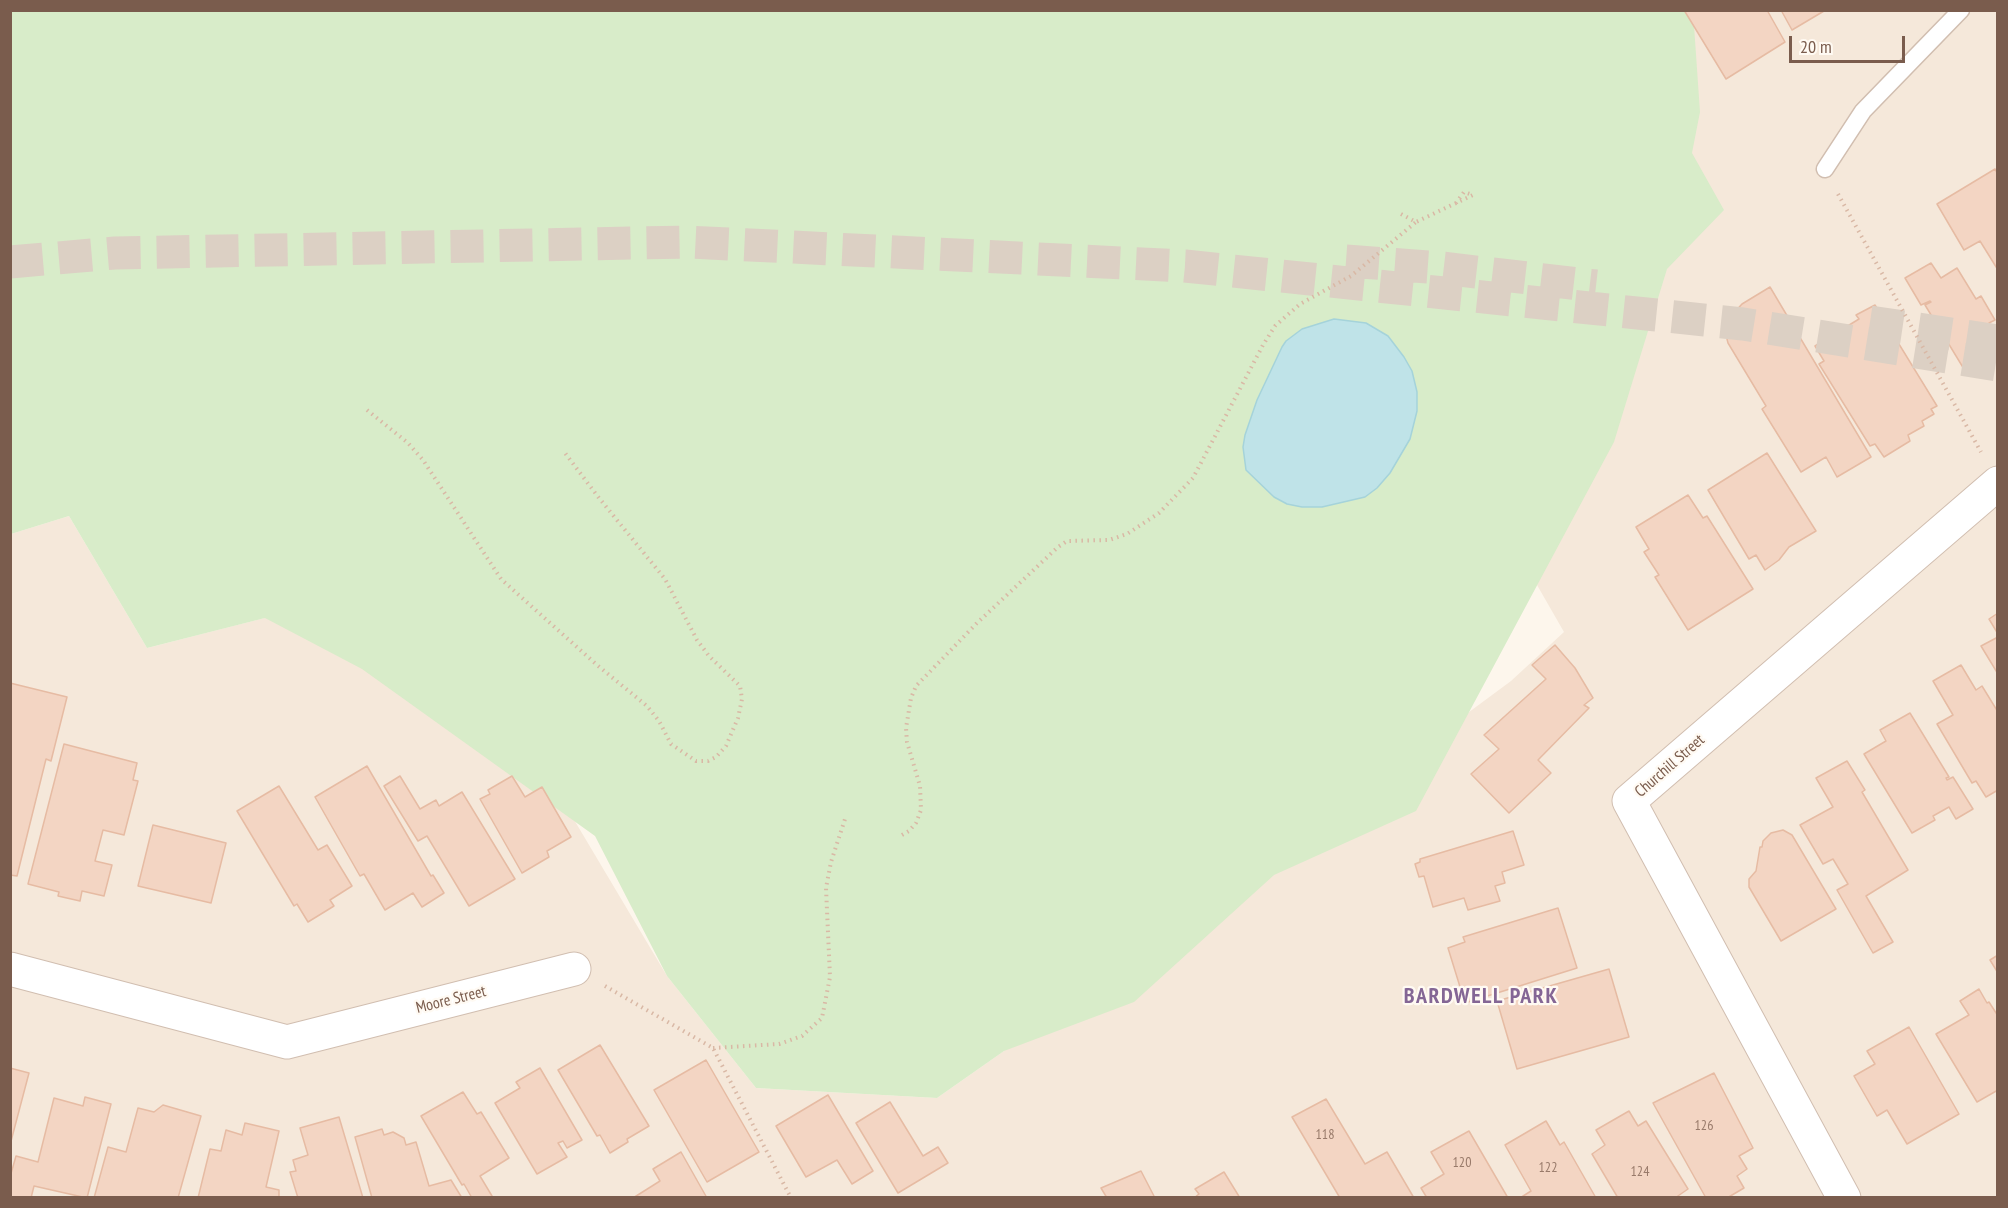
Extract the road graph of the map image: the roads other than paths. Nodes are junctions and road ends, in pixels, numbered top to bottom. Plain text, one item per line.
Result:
1 (1961, 10) edge
2 (1825, 169) road end
3 (1992, 472) edge
4 (10, 969) edge
5 (574, 969) road end
6 (1844, 1197) edge

1 - 2 lane
3 - 6 street, Churchill Street
4 - 5 street, Moore Street

